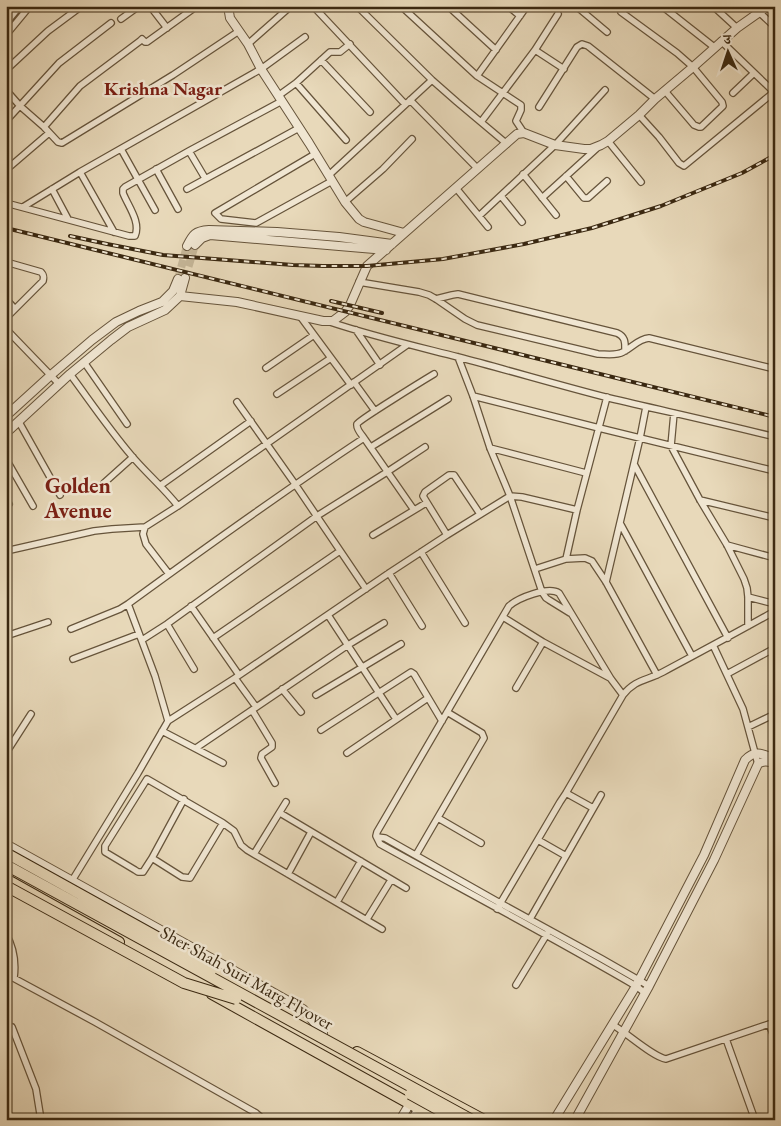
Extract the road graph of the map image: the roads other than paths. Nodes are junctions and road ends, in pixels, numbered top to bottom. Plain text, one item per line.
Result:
1 (30, 6) edge
2 (140, 6) edge
3 (150, 6) edge
4 (197, 6) edge
5 (220, 6) edge
6 (291, 6) edge
7 (313, 6) edge
8 (357, 6) edge
9 (401, 6) edge
10 (448, 6) edge
11 (508, 6) edge
12 (527, 6) edge
13 (576, 6) edge
14 (589, 6) edge
15 (662, 6) edge
16 (713, 6) edge
17 (19, 7) edge
18 (229, 7) edge
19 (79, 8) dead end
20 (764, 8) edge
21 (621, 12) dead end
22 (584, 13) junction
23 (558, 14) dead end
24 (520, 16) junction
25 (121, 20) dead end
26 (6, 23) edge
27 (112, 23) dead end
28 (775, 27) edge
29 (167, 28) junction
30 (737, 28) junction
31 (238, 31) junction
32 (608, 32) dead end
33 (6, 35) edge
34 (305, 37) dead end
35 (248, 44) junction
36 (350, 44) junction
37 (718, 44) junction
38 (496, 50) junction
39 (535, 50) junction
40 (321, 60) junction
41 (693, 67) junction
42 (260, 69) junction
43 (564, 69) junction
44 (6, 70) edge
45 (754, 73) junction
46 (477, 76) junction
47 (432, 80) junction
48 (296, 83) junction
49 (6, 90) edge
50 (605, 90) dead end
51 (665, 91) junction
52 (774, 92) edge
53 (733, 93) dead end
54 (503, 94) junction
55 (280, 98) junction
56 (655, 99) junction
57 (408, 102) junction
58 (20, 106) junction
59 (539, 107) dead end
60 (370, 112) dead end
61 (639, 115) junction
62 (6, 121) edge
63 (481, 122) junction
64 (44, 127) junction
65 (298, 128) junction
66 (49, 133) junction
67 (524, 133) junction
68 (412, 139) dead end
69 (346, 140) dead end
70 (608, 141) junction
71 (506, 144) junction
72 (555, 145) junction
73 (597, 147) junction
74 (121, 149) junction
75 (189, 151) junction
76 (315, 154) junction
77 (156, 169) junction
78 (478, 169) junction
79 (6, 170) edge
80 (80, 172) junction
81 (523, 174) junction
82 (566, 176) junction
83 (205, 178) junction
84 (331, 178) junction
85 (138, 179) junction
86 (607, 181) dead end
87 (641, 182) dead end
88 (187, 188) dead end
89 (456, 188) junction
90 (52, 189) junction
91 (501, 196) junction
92 (542, 198) junction
93 (345, 202) junction
94 (6, 203) edge
95 (23, 207) junction
96 (178, 209) dead end
97 (155, 210) dead end
98 (479, 216) junction
99 (556, 216) dead end
100 (68, 219) junction
101 (522, 222) dead end
102 (488, 227) dead end
103 (114, 232) junction
104 (404, 233) junction
105 (392, 244) junction
106 (386, 250) junction
107 (6, 262) edge
108 (182, 279) tunnel mouth
109 (360, 282) junction
110 (176, 294) junction
111 (6, 299) edge
112 (436, 299) junction
113 (15, 309) junction
114 (300, 316) junction
115 (6, 318) edge
116 (328, 321) junction
117 (6, 329) edge
118 (356, 330) junction
119 (314, 335) junction
120 (407, 345) junction
121 (625, 351) junction
122 (458, 357) junction
123 (332, 358) junction
124 (84, 362) junction
125 (380, 365) junction
126 (266, 368) dead end
127 (775, 369) edge
128 (70, 374) junction
129 (434, 374) dead end
130 (51, 375) junction
131 (59, 384) junction
132 (352, 384) junction
133 (277, 394) dead end
134 (473, 396) junction
135 (607, 397) junction
136 (448, 399) dead end
137 (237, 402) dead end
138 (646, 406) junction
139 (374, 412) junction
140 (674, 413) junction
141 (6, 416) edge
142 (250, 421) junction
143 (19, 422) junction
144 (127, 424) dead end
145 (599, 428) junction
146 (6, 433) edge
147 (775, 437) edge
148 (364, 438) junction
149 (640, 438) junction
150 (266, 443) junction
151 (671, 446) junction
152 (371, 447) junction
153 (425, 447) dead end
154 (490, 448) junction
155 (133, 457) junction
156 (6, 459) edge
157 (634, 464) junction
158 (775, 471) edge
159 (387, 472) junction
160 (586, 473) junction
161 (104, 483) dead end
162 (295, 484) junction
163 (161, 485) junction
164 (60, 495) dead end
165 (510, 496) junction
166 (700, 500) junction
167 (426, 503) junction
168 (33, 506) dead end
169 (178, 506) junction
170 (414, 510) junction
171 (577, 510) junction
172 (480, 514) junction
173 (317, 516) junction
174 (775, 518) edge
175 (620, 523) junction
176 (145, 527) junction
177 (373, 535) dead end
178 (446, 535) junction
179 (726, 545) junction
180 (340, 551) junction
181 (6, 552) edge
182 (421, 552) junction
183 (775, 558) edge
184 (566, 559) junction
185 (535, 569) junction
186 (389, 573) junction
187 (169, 574) junction
188 (606, 582) junction
189 (366, 589) junction
190 (542, 592) junction
191 (748, 597) junction
192 (128, 604) junction
193 (775, 604) edge
194 (191, 606) junction
195 (775, 611) edge
196 (573, 614) junction
197 (328, 615) junction
198 (503, 617) junction
199 (48, 622) dead end
200 (384, 623) dead end
201 (465, 623) dead end
202 (167, 624) junction
203 (422, 626) dead end
204 (748, 626) junction
205 (71, 629) dead end
206 (6, 636) edge
207 (140, 637) junction
208 (213, 638) junction
209 (728, 638) junction
210 (543, 642) junction
211 (401, 644) dead end
212 (348, 645) junction
213 (713, 645) junction
214 (775, 648) edge
215 (692, 656) junction
216 (74, 660) dead end
217 (362, 667) junction
218 (194, 669) dead end
219 (727, 674) junction
220 (657, 675) junction
221 (237, 676) junction
222 (612, 679) junction
223 (516, 688) dead end
224 (282, 689) junction
225 (378, 693) junction
226 (316, 695) dead end
227 (623, 695) junction
228 (428, 698) junction
229 (254, 708) junction
230 (301, 712) dead end
231 (447, 712) junction
232 (32, 714) dead end
233 (775, 714) edge
234 (396, 719) junction
235 (168, 721) junction
236 (442, 721) junction
237 (748, 727) junction
238 (321, 730) dead end
239 (162, 731) junction
240 (196, 748) junction
241 (6, 753) edge
242 (346, 753) dead end
243 (755, 753) junction
244 (775, 759) edge
245 (223, 763) dead end
246 (758, 764) junction
247 (775, 764) edge
248 (138, 773) junction
249 (147, 779) junction
250 (275, 783) dead end
251 (566, 793) junction
252 (601, 795) dead end
253 (184, 799) junction
254 (286, 802) dead end
255 (593, 808) junction
256 (280, 813) junction
257 (438, 818) junction
258 (223, 822) junction
259 (311, 832) junction
260 (377, 838) junction
261 (538, 840) junction
262 (481, 843) dead end
263 (6, 844) edge
264 (6, 853) edge
265 (254, 854) junction
266 (416, 855) junction
267 (566, 856) junction
268 (6, 858) edge
269 (152, 858) junction
270 (361, 862) junction
271 (6, 865) edge
272 (6, 873) edge
273 (288, 874) junction
274 (6, 879) edge
275 (391, 880) junction
276 (72, 881) junction
277 (6, 886) edge
278 (465, 887) junction
279 (406, 888) dead end
280 (66, 891) junction
281 (337, 902) junction
282 (498, 906) junction
283 (57, 907) junction
284 (367, 919) junction
285 (530, 919) junction
286 (382, 929) dead end
287 (548, 933) junction
288 (6, 934) edge
289 (6, 974) edge
290 (14, 978) junction
291 (637, 983) junction
292 (516, 985) dead end
293 (647, 989) junction
294 (238, 996) junction
295 (772, 1023) edge
296 (613, 1025) junction
297 (12, 1027) dead end
298 (623, 1031) junction
299 (322, 1033) junction
300 (726, 1039) junction
301 (775, 1039) edge
302 (419, 1084) junction
303 (429, 1090) junction
304 (414, 1106) junction
305 (562, 1107) junction
306 (576, 1118) edge
307 (41, 1120) edge
308 (264, 1120) edge
309 (400, 1120) edge
310 (412, 1120) edge
311 (439, 1120) edge
312 (457, 1120) edge
313 (472, 1120) edge
314 (484, 1120) edge
315 (554, 1120) edge
316 (755, 1120) edge

1 - 33 street
2 - 25 street
3 - 29 street
4 - 29 street
5 - 18 street
6 - 35 street
7 - 36 street
8 - 47 street
9 - 46 street
10 - 38 street
11 - 24 street
12 - 24 street
13 - 22 street
14 - 22 street
15 - 37 street
16 - 30 street
17 - 26 street
18 - 31 street
19 - 44 street
20 - 28 street
20 - 30 street
21 - 41 street
22 - 32 street
23 - 39 street
24 - 38 street
27 - 58 street
29 - 64 street
30 - 37 street
31 - 35 street
31 - 66 street
34 - 42 street
35 - 42 street
36 - 40 street
36 - 57 street
37 - 41 street
37 - 45 street
38 - 46 street
39 - 43 street
39 - 54 street
40 - 48 street
40 - 60 street
41 - 51 street
41 - 51 street
42 - 55 street
42 - 74 street
43 - 56 street
43 - 59 street
45 - 52 street
45 - 53 street
46 - 54 street
47 - 57 street
47 - 63 street
48 - 55 street
48 - 69 street
49 - 58 street
50 - 72 street
51 - 56 street
52 - 61 street
54 - 63 street
54 - 67 street
55 - 65 street
55 - 75 street
56 - 61 street
57 - 78 street
57 - 84 street
58 - 62 street
58 - 64 street
61 - 70 street
63 - 71 street
64 - 66 street
65 - 76 street
65 - 83 street
66 - 79 street
67 - 71 street
67 - 72 street
68 - 93 street
70 - 73 street
70 - 87 street
71 - 78 street
72 - 73 street
72 - 81 street
73 - 82 street
74 - 80 street
74 - 85 street
75 - 77 street
75 - 83 street
76 - 84 street
76 - 84 street
77 - 85 street
77 - 96 street
78 - 89 street
80 - 90 street
80 - 103 street
81 - 91 street
81 - 92 street
82 - 86 street
82 - 92 street
83 - 88 street
84 - 93 street
85 - 97 street
85 - 103 street
89 - 98 street
89 - 104 street
90 - 95 street
90 - 100 street
91 - 98 street
91 - 101 street
92 - 99 street
93 - 104 street
94 - 95 street
95 - 100 street
98 - 102 street
100 - 103 street
104 - 105 street
105 - 106 street
105 - 106 street
106 - 109 street
107 - 113 street
108 - 110 street
109 - 112 street
109 - 116 street
110 - 114 street
110 - 124 street
110 - 130 street
111 - 113 street
112 - 121 street
112 - 121 street
113 - 115 street
114 - 116 street
114 - 119 street
116 - 118 street
117 - 130 street
118 - 120 street
118 - 125 street
119 - 123 street
119 - 126 street
120 - 122 street
120 - 125 street
121 - 127 street
122 - 134 street
122 - 135 street
123 - 132 street
123 - 133 street
124 - 128 street
124 - 144 street
125 - 132 street
128 - 131 street
128 - 155 street
129 - 139 street
130 - 131 street
130 - 141 street
131 - 143 street
132 - 139 street
132 - 150 street
134 - 145 street
134 - 154 street
135 - 138 street
135 - 145 street
136 - 152 street
137 - 142 street
138 - 140 street
138 - 149 street
139 - 148 street
140 - 147 street
140 - 151 street
142 - 150 street
142 - 163 street
143 - 146 street
143 - 164 street
145 - 149 street
145 - 160 street
148 - 152 street
148 - 162 street
149 - 151 street
149 - 157 street
150 - 162 street
150 - 169 street
151 - 158 street
151 - 166 street
152 - 159 street
153 - 159 street
154 - 160 street
154 - 165 street
155 - 161 street
155 - 163 street
156 - 168 street
157 - 175 street
157 - 209 street
159 - 170 street
159 - 173 street
160 - 171 street
162 - 173 street
162 - 187 street
163 - 169 street
165 - 171 street
165 - 172 street
165 - 185 street
166 - 174 street
166 - 179 street
167 - 170 street
167 - 172 street
167 - 178 street
169 - 176 street
170 - 177 street
171 - 184 street
172 - 178 street
173 - 180 street
173 - 194 street
175 - 188 street
175 - 215 street
176 - 181 street
176 - 187 street
178 - 182 street
179 - 183 street
179 - 191 street
180 - 189 street
180 - 208 street
182 - 186 street
182 - 201 street
184 - 185 street
184 - 188 street
185 - 190 street
186 - 189 street
186 - 203 street
187 - 192 street
188 - 220 street
189 - 197 street
190 - 196 street
190 - 196 street
190 - 198 street
191 - 193 street
191 - 204 street
192 - 205 street
192 - 207 street
194 - 202 street
194 - 208 street
195 - 204 street
196 - 222 street
197 - 212 street
197 - 221 street
198 - 210 street
198 - 231 street
199 - 206 street
200 - 212 street
202 - 207 street
202 - 218 street
204 - 209 street
207 - 216 street
207 - 235 street
208 - 221 street
209 - 213 street
210 - 222 street
210 - 223 street
211 - 217 street
212 - 217 street
212 - 224 street
213 - 215 street
213 - 219 street
214 - 219 street
215 - 220 street
217 - 225 street
217 - 226 street
219 - 237 street
220 - 227 street
221 - 229 street
221 - 235 street
222 - 227 street
224 - 229 street
224 - 230 street
225 - 228 street
225 - 234 street
225 - 238 street
227 - 251 street
228 - 234 street
228 - 236 street
229 - 240 street
229 - 250 street
231 - 236 street
231 - 257 street
232 - 241 street
233 - 237 street
234 - 242 street
235 - 239 street
236 - 260 street
237 - 243 street
239 - 240 street
239 - 248 street
240 - 245 street
243 - 244 street
243 - 246 street
243 - 291 street
246 - 247 street
246 - 293 street
248 - 249 street
248 - 276 street
249 - 253 street
249 - 269 street
251 - 255 street
251 - 261 street
252 - 255 street
253 - 258 street
253 - 269 street
254 - 256 street
255 - 267 street
256 - 259 street
256 - 265 street
257 - 262 street
257 - 266 street
258 - 265 street
258 - 269 street
259 - 270 street
259 - 273 street
260 - 266 street
260 - 278 street
261 - 267 street
261 - 282 street
263 - 276 street
264 - 294 highway, bridge
265 - 273 street
266 - 278 street
267 - 285 street
268 - 280 highway
270 - 275 street
270 - 281 street
271 - 294 highway, Sher Shah Suri Marg Flyover, bridge
272 - 294 highway, Sher Shah Suri Marg Flyover, bridge
273 - 281 street
274 - 283 highway
275 - 279 street
275 - 284 street
276 - 280 street
276 - 299 street
277 - 294 highway, bridge
278 - 282 street
280 - 283 street
280 - 299 highway
281 - 284 street
282 - 285 street
282 - 287 street
283 - 304 highway
284 - 286 street
285 - 287 street
287 - 291 street
287 - 292 street
288 - 290 street
289 - 290 street
290 - 308 street
291 - 293 street
291 - 296 street
293 - 298 street
294 - 312 highway, Sher Shah Suri Marg Flyover, bridge
294 - 313 highway, Sher Shah Suri Marg Flyover, bridge
295 - 300 street
295 - 301 street
296 - 298 street
296 - 305 street
297 - 307 street
298 - 300 street
298 - 306 street
299 - 302 highway
300 - 316 street
302 - 303 highway
302 - 304 street
303 - 304 street
303 - 314 highway
304 - 309 street
304 - 310 street
304 - 311 highway
305 - 306 street
305 - 315 street

